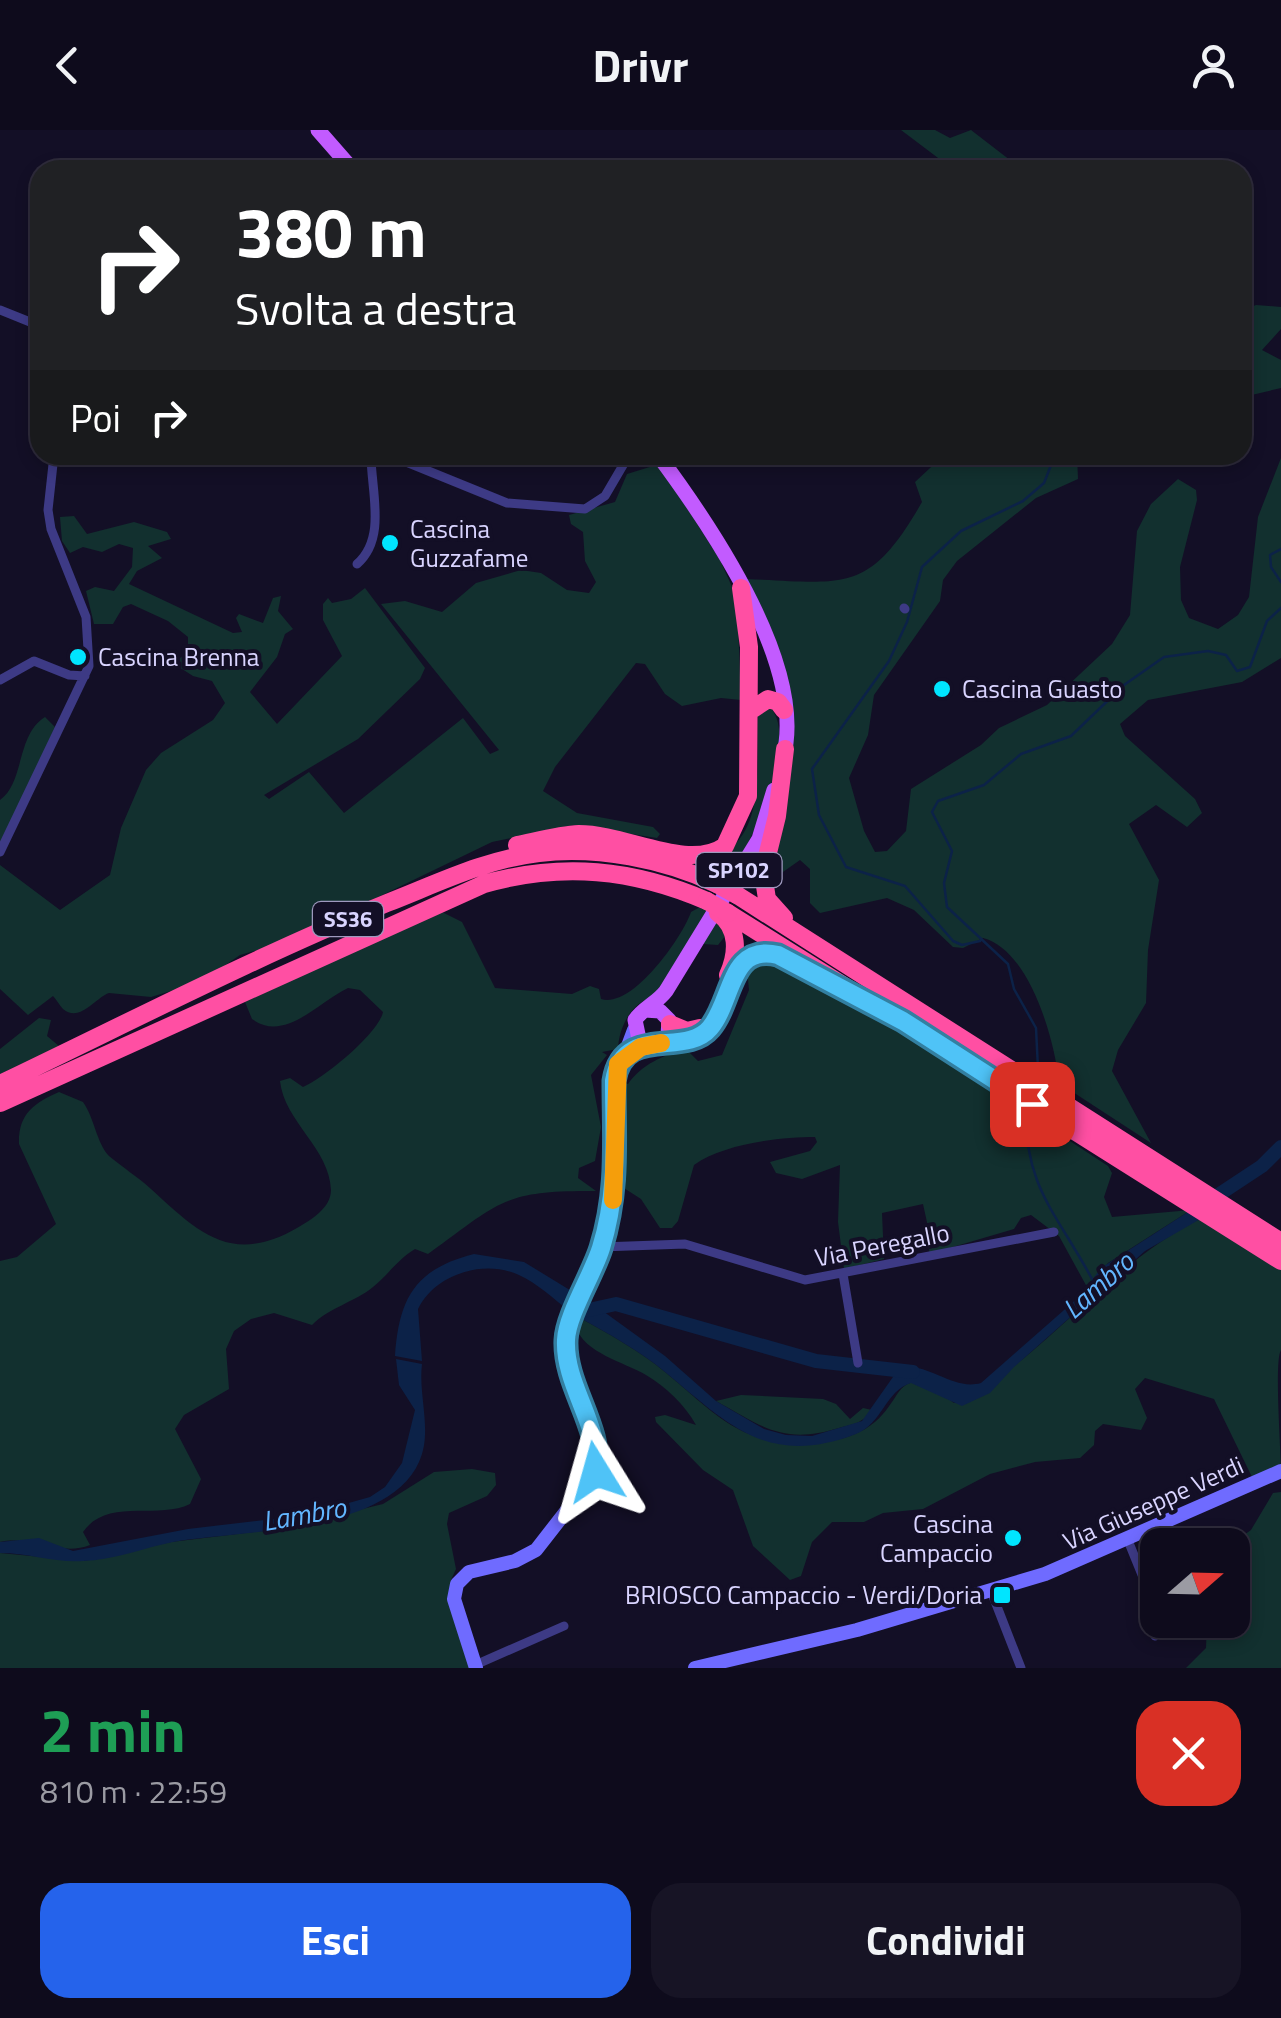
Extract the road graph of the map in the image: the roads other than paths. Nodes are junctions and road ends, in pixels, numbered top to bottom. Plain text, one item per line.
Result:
1 (318, 130) edge
2 (345, 160) edge
3 (0, 310) edge
4 (30, 322) edge
5 (53, 465) edge
6 (372, 465) edge
7 (413, 465) edge
8 (624, 465) edge
9 (664, 465) edge
10 (357, 564) dead end
11 (742, 588) junction
12 (85, 676) junction
13 (0, 680) edge
14 (784, 710) junction
15 (750, 711) junction
16 (785, 748) junction
17 (0, 852) edge
18 (714, 908) junction
19 (336, 924) junction
20 (672, 983) junction
21 (646, 1010) junction
22 (668, 1021) junction
23 (903, 1021) junction
24 (634, 1030) junction
25 (962, 1040) junction
26 (654, 1044) junction
27 (618, 1064) junction
28 (0, 1084) edge
29 (0, 1104) edge
30 (1115, 1146) junction
31 (1232, 1221) junction
32 (1054, 1232) dead end
33 (1281, 1242) edge
34 (602, 1247) junction
35 (1281, 1261) edge
36 (843, 1274) junction
37 (858, 1363) dead end
38 (1281, 1472) edge
39 (1126, 1538) junction
40 (1140, 1572) edge
41 (992, 1591) junction
42 (564, 1626) dead end
43 (476, 1667) edge
44 (695, 1668) edge
45 (1021, 1668) edge

1 - 2 main road
3 - 4 street
5 - 12 street
6 - 10 street
7 - 8 street
9 - 11 main road, SP102
11 - 14 main road, SP102
11 - 15 highway
12 - 13 street
12 - 17 street
14 - 15 highway
14 - 16 main road, SP102
15 - 19 highway
16 - 20 main road, SP102
16 - 25 highway
18 - 22 highway
18 - 23 highway, SS36
18 - 29 highway, SS36
19 - 25 highway, SS36, bridge
19 - 28 highway, SS36
20 - 21 main road, SP102
20 - 22 main road, SP102
21 - 22 main road
21 - 24 main road
22 - 26 main road
23 - 26 highway
23 - 30 highway, SS36
24 - 26 main road
24 - 27 street
25 - 30 highway, SS36
26 - 27 street
27 - 34 street
30 - 31 highway, SS36
31 - 33 highway, SS36
31 - 35 highway, SS36
32 - 36 street, Via Peregallo
34 - 36 street, Via Peregallo
34 - 43 street
36 - 37 street
38 - 39 street, Via Giuseppe Verdi
39 - 40 street
39 - 41 street, Via Giuseppe Verdi
41 - 44 street, Via Giuseppe Verdi
41 - 45 street
42 - 43 street

